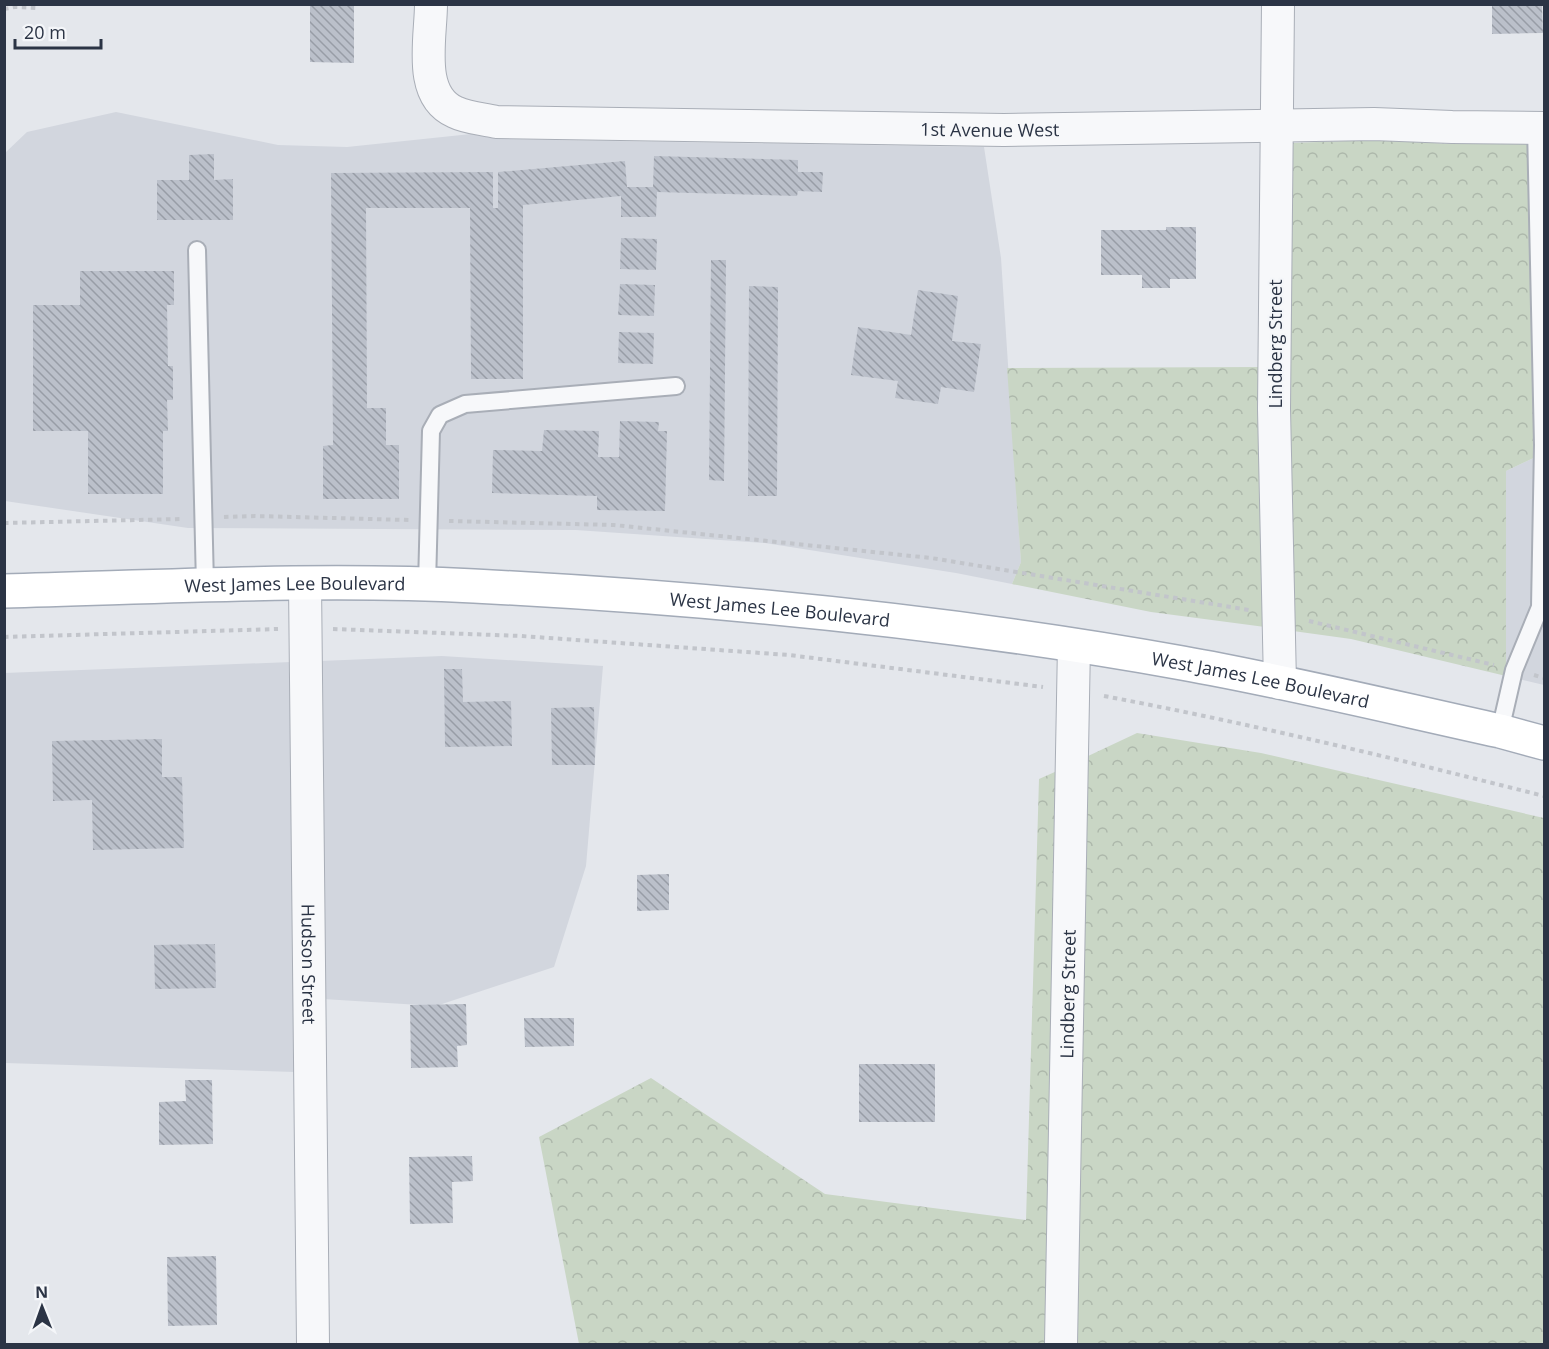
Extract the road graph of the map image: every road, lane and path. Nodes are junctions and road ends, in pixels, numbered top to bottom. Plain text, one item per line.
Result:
1 (37, 4) edge
2 (431, 4) edge
3 (1278, 4) edge
4 (4, 9) edge
5 (1277, 127) junction
6 (1540, 128) edge
7 (197, 250) dead end
8 (676, 386) dead end
9 (1544, 446) edge
10 (205, 518) junction
11 (427, 520) junction
12 (4, 524) edge
13 (305, 583) junction
14 (205, 585) junction
15 (427, 585) junction
16 (4, 591) edge
17 (1279, 614) junction
18 (305, 628) junction
19 (4, 637) edge
20 (1074, 645) junction
21 (1514, 670) junction
22 (1545, 678) edge
23 (1280, 683) junction
24 (1073, 691) junction
25 (1500, 731) junction
26 (1545, 743) edge
27 (1545, 796) edge
28 (313, 1344) edge
29 (1061, 1344) edge

1 - 4 path
2 - 5 street, 1st Avenue West
3 - 5 street, Lindberg Street
5 - 6 street, 1st Avenue West
5 - 17 street, Lindberg Street
6 - 9 lane
7 - 10 lane
8 - 11 lane
9 - 21 lane
10 - 11 path
10 - 12 path
10 - 14 lane
11 - 15 lane
11 - 17 path
13 - 14 main road, West James Lee Boulevard
13 - 15 main road, West James Lee Boulevard
13 - 18 street, Hudson Street
14 - 16 main road, West James Lee Boulevard
15 - 20 main road, West James Lee Boulevard
17 - 21 path
17 - 23 street, Lindberg Street
18 - 19 path
18 - 24 path
18 - 28 street, Hudson Street
20 - 23 main road, West James Lee Boulevard
20 - 24 street, Lindberg Street
21 - 22 path
21 - 25 lane
23 - 25 main road, West James Lee Boulevard
24 - 27 path
24 - 29 street, Lindberg Street
25 - 26 main road, West James Lee Boulevard

